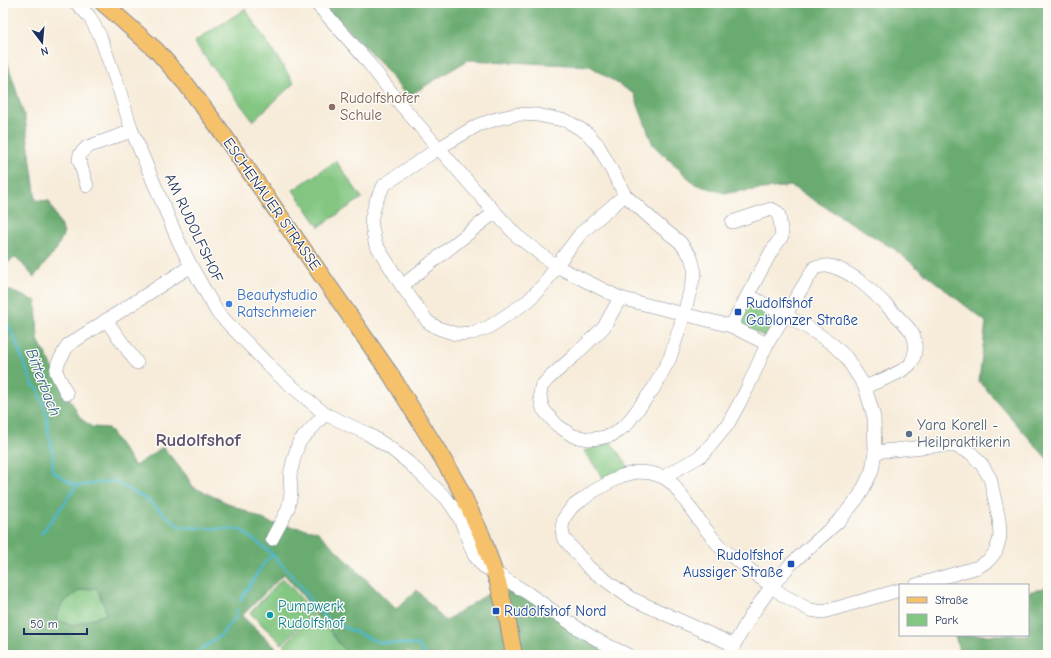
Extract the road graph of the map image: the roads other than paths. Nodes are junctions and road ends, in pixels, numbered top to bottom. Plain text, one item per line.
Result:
1 (76, 3) edge
2 (103, 3) edge
3 (316, 3) edge
4 (132, 131) junction
5 (439, 148) junction
6 (87, 186) dead end
7 (625, 195) junction
8 (495, 212) junction
9 (732, 222) dead end
10 (191, 266) junction
11 (556, 266) junction
12 (402, 286) junction
13 (748, 296) junction
14 (620, 298) junction
15 (684, 314) junction
16 (785, 315) junction
17 (106, 320) junction
18 (732, 326) junction
19 (767, 344) junction
20 (137, 363) dead end
21 (865, 387) junction
22 (67, 394) dead end
23 (325, 414) junction
24 (875, 452) junction
25 (663, 476) junction
26 (272, 539) dead end
27 (494, 572) junction
28 (919, 584) edge
29 (771, 587) junction
30 (899, 590) edge
31 (732, 650) edge
32 (514, 655) edge
33 (628, 655) edge

1 - 4 street, AM RUDOLFSHOF
2 - 27 main road, ESCHENAUER STRASSE
3 - 5 street
4 - 6 street
4 - 10 street, AM RUDOLFSHOF
5 - 7 street
5 - 8 street
5 - 12 street
7 - 11 street
7 - 15 street
8 - 11 street
8 - 12 street
9 - 13 street
10 - 17 street
10 - 23 street, AM RUDOLFSHOF
11 - 12 street
11 - 14 street
13 - 16 street
13 - 18 street
14 - 15 street
14 - 15 street
15 - 18 street
16 - 19 street
16 - 21 street
16 - 21 street
17 - 20 street
17 - 22 street
18 - 19 street
19 - 25 street
21 - 24 street
23 - 26 street
23 - 27 street, AM RUDOLFSHOF
24 - 28 street
24 - 29 street
25 - 29 street
25 - 31 street
27 - 32 main road, ESCHENAUER STRASSE
27 - 33 street, AM RUDOLFSHOF
29 - 30 street
29 - 31 street

